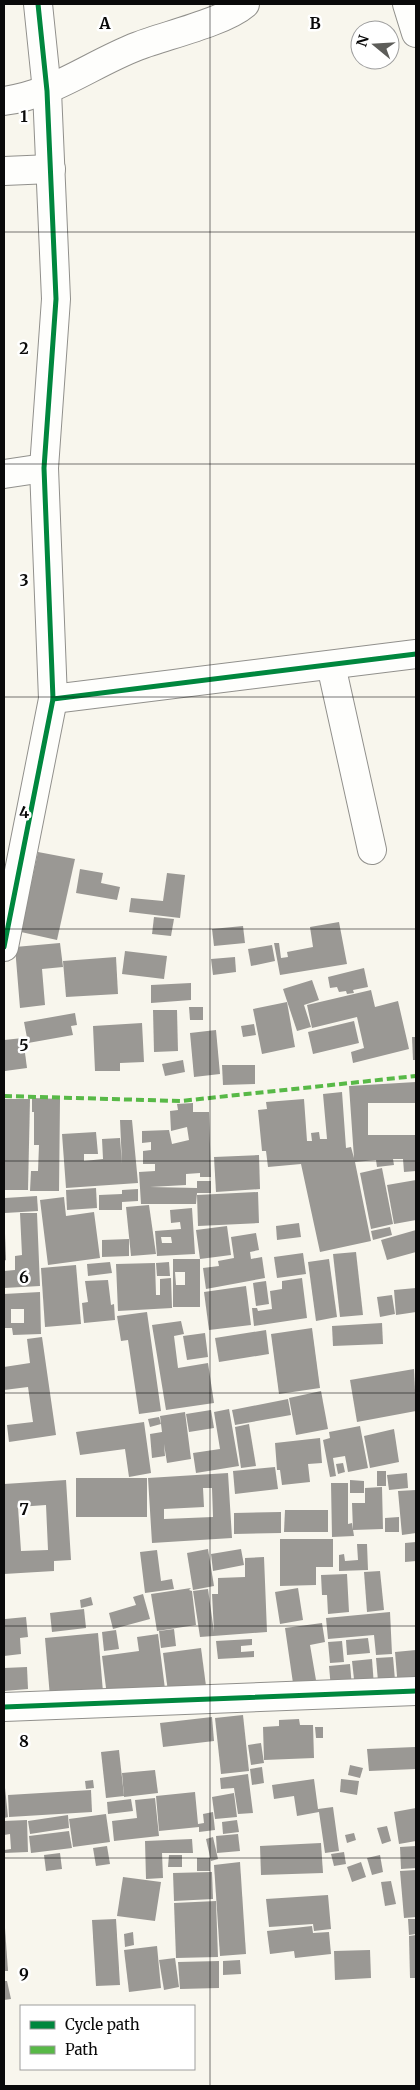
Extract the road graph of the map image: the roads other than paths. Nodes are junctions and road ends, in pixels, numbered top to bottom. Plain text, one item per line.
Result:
1 (38, 4) edge
2 (245, 4) edge
3 (407, 4) edge
4 (416, 33) edge
5 (47, 91) junction
6 (4, 101) edge
7 (51, 169) junction
8 (4, 171) edge
9 (44, 468) junction
10 (4, 474) edge
11 (416, 654) edge
12 (331, 665) junction
13 (53, 699) junction
14 (372, 850) dead end
15 (4, 948) edge
16 (416, 1691) edge
17 (4, 1707) edge

1 - 5 street
2 - 5 street
3 - 4 street
5 - 6 street
5 - 7 street
7 - 8 street
7 - 9 street
9 - 10 street
9 - 13 street
11 - 12 street
12 - 13 street
12 - 14 street
13 - 15 street
16 - 17 street

